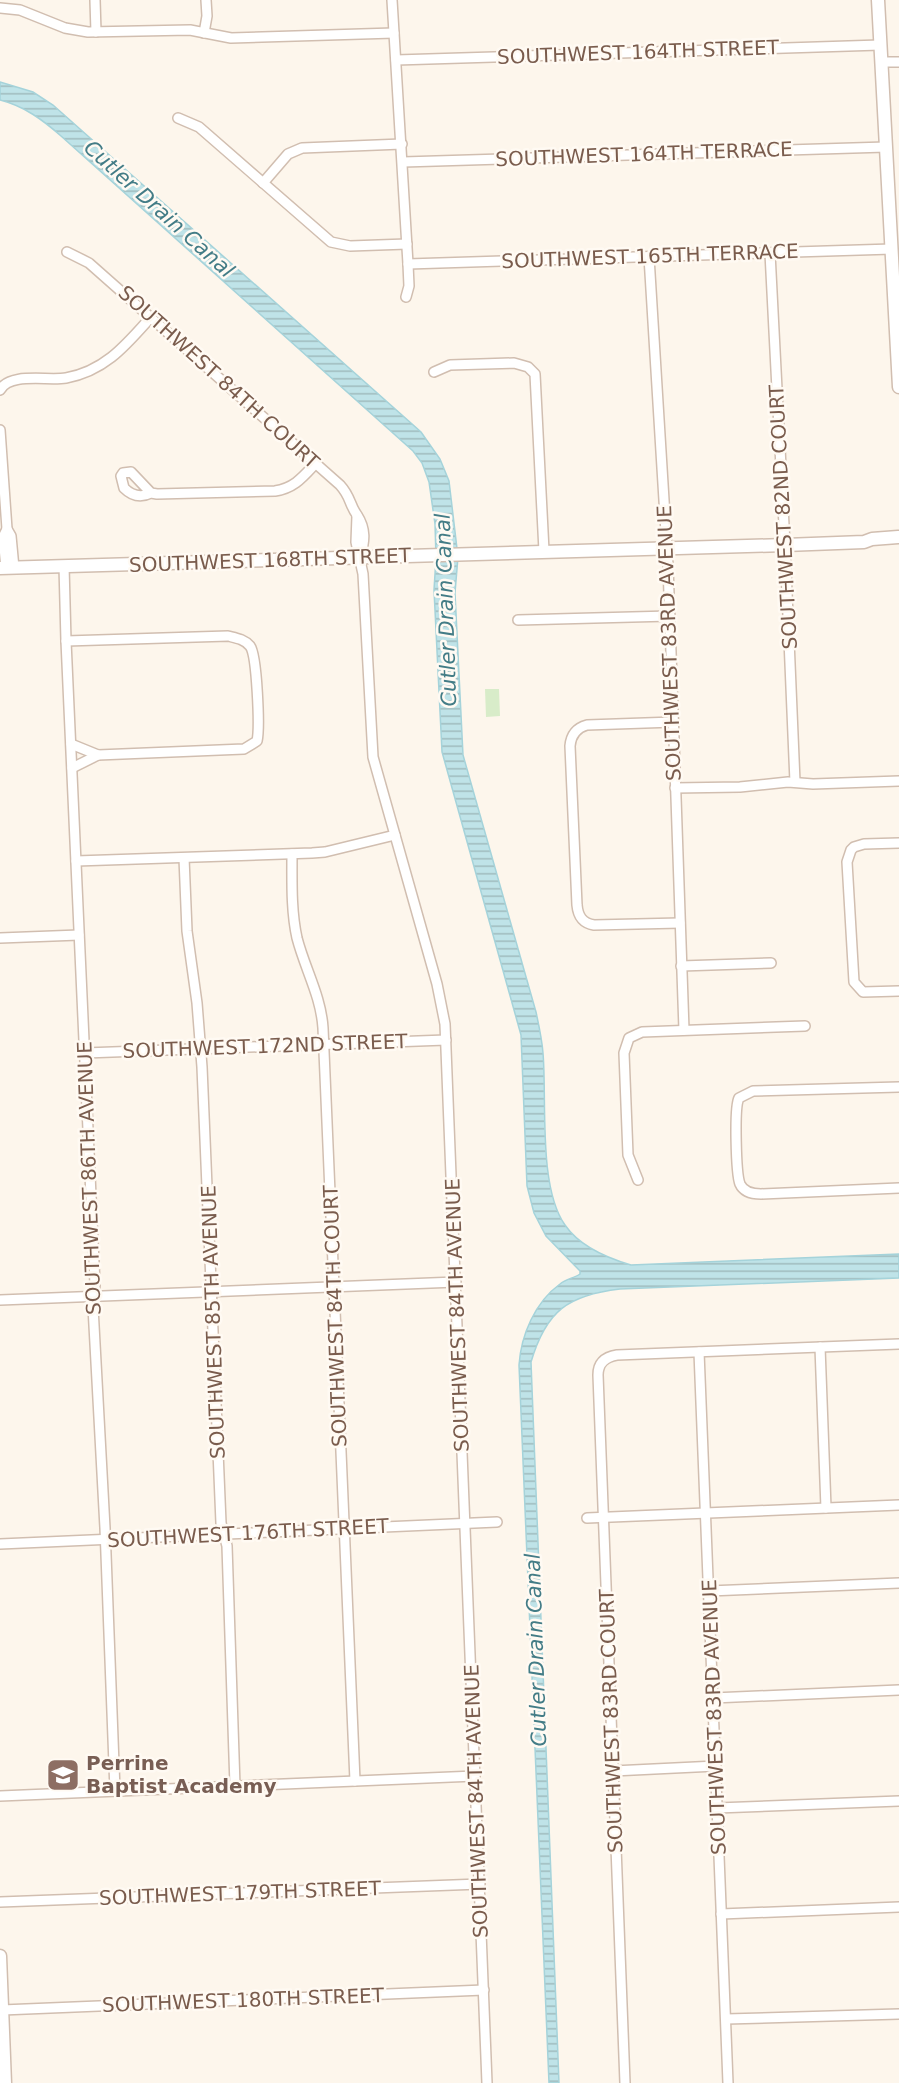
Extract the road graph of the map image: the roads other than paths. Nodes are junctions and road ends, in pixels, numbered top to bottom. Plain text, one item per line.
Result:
1 (95, 0) edge
2 (206, 0) edge
3 (392, 0) edge
4 (878, 0) edge
5 (0, 8) edge
6 (96, 32) junction
7 (204, 33) junction
8 (394, 33) junction
9 (880, 45) junction
10 (396, 60) junction
11 (881, 62) junction
12 (899, 62) edge
13 (178, 118) dead end
14 (402, 144) junction
15 (886, 147) junction
16 (403, 162) junction
17 (263, 183) junction
18 (407, 244) junction
19 (892, 249) junction
20 (67, 252) dead end
21 (770, 253) junction
22 (649, 257) junction
23 (408, 264) junction
24 (406, 297) dead end
25 (151, 317) junction
26 (898, 340) edge
27 (434, 372) dead end
28 (899, 387) edge
29 (0, 389) edge
30 (0, 430) edge
31 (315, 464) junction
32 (152, 493) dead end
33 (898, 541) edge
34 (785, 545) junction
35 (666, 548) junction
36 (544, 552) junction
37 (360, 557) junction
38 (64, 566) junction
39 (7, 568) edge
40 (670, 615) junction
41 (518, 620) dead end
42 (66, 641) junction
43 (674, 722) junction
44 (71, 744) junction
45 (98, 755) junction
46 (72, 768) junction
47 (899, 781) edge
48 (795, 782) junction
49 (675, 788) junction
50 (395, 834) junction
51 (899, 843) edge
52 (292, 854) junction
53 (184, 858) junction
54 (76, 861) junction
55 (680, 923) junction
56 (79, 935) junction
57 (0, 938) edge
58 (771, 963) dead end
59 (681, 966) junction
60 (899, 992) edge
61 (805, 1026) dead end
62 (684, 1030) junction
63 (446, 1040) junction
64 (324, 1044) junction
65 (200, 1048) junction
66 (85, 1053) junction
67 (899, 1088) edge
68 (638, 1180) dead end
69 (899, 1188) edge
70 (456, 1282) junction
71 (334, 1286) junction
72 (211, 1291) junction
73 (94, 1296) junction
74 (0, 1300) edge
75 (899, 1344) edge
76 (820, 1347) junction
77 (699, 1352) junction
78 (899, 1504) edge
79 (826, 1508) junction
80 (706, 1513) junction
81 (603, 1517) junction
82 (587, 1518) dead end
83 (496, 1522) dead end
84 (466, 1523) junction
85 (345, 1529) junction
86 (224, 1534) junction
87 (105, 1540) junction
88 (0, 1544) edge
89 (899, 1583) edge
90 (709, 1591) junction
91 (899, 1690) edge
92 (713, 1698) junction
93 (716, 1767) junction
94 (613, 1771) junction
95 (475, 1776) junction
96 (356, 1781) junction
97 (235, 1786) junction
98 (115, 1791) junction
99 (0, 1796) edge
100 (899, 1801) edge
101 (717, 1808) junction
102 (480, 1884) junction
103 (0, 1902) edge
104 (899, 1907) edge
105 (722, 1914) junction
106 (0, 1956) edge
107 (484, 1990) junction
108 (2, 2010) junction
109 (899, 2014) edge
110 (726, 2019) junction
111 (5, 2083) edge
112 (487, 2083) edge
113 (625, 2083) edge
114 (728, 2083) edge

1 - 6 street
2 - 7 street
3 - 8 street
4 - 9 street
5 - 6 street
6 - 7 street
7 - 8 street
8 - 10 street
9 - 10 street, SOUTHWEST 164TH STREET
9 - 11 street
10 - 14 street
11 - 12 street
11 - 15 street
13 - 17 street
14 - 16 street
14 - 17 street
15 - 16 street, SOUTHWEST 164TH TERRACE
15 - 19 street
16 - 18 street
17 - 18 street
18 - 23 street
19 - 21 street, SOUTHWEST 165TH TERRACE
19 - 26 street
20 - 25 street, SOUTHWEST 84TH COURT
21 - 22 street, SOUTHWEST 165TH TERRACE
21 - 34 street, SOUTHWEST 82ND COURT
22 - 23 street, SOUTHWEST 165TH TERRACE
22 - 35 street, SOUTHWEST 83RD AVENUE
23 - 24 street
25 - 29 street
25 - 31 street, SOUTHWEST 84TH COURT
26 - 28 street
27 - 36 street
30 - 39 street
31 - 32 street
31 - 37 street, SOUTHWEST 84TH COURT
33 - 34 street, SOUTHWEST 168TH STREET
34 - 35 street, SOUTHWEST 168TH STREET
34 - 48 street, SOUTHWEST 82ND COURT
35 - 36 street, SOUTHWEST 168TH STREET
35 - 40 street, SOUTHWEST 83RD AVENUE
36 - 37 street, SOUTHWEST 168TH STREET
37 - 38 street, SOUTHWEST 168TH STREET
37 - 50 street, SOUTHWEST 84TH AVENUE
38 - 39 street, SOUTHWEST 168TH STREET
38 - 42 street, SOUTHWEST 86TH AVENUE
40 - 41 street
40 - 43 street, SOUTHWEST 83RD AVENUE
42 - 44 street, SOUTHWEST 86TH AVENUE
42 - 45 street
43 - 49 street, SOUTHWEST 83RD AVENUE
43 - 55 street
44 - 45 street
44 - 46 street, SOUTHWEST 86TH AVENUE
45 - 46 street
46 - 54 street, SOUTHWEST 86TH AVENUE
47 - 48 street
48 - 49 street
49 - 55 street, SOUTHWEST 83RD AVENUE
50 - 52 street
50 - 63 street, SOUTHWEST 84TH AVENUE
51 - 60 street
52 - 53 street
52 - 64 street, SOUTHWEST 84TH COURT
53 - 54 street
53 - 65 street, SOUTHWEST 85TH AVENUE
54 - 56 street, SOUTHWEST 86TH AVENUE
55 - 59 street, SOUTHWEST 83RD AVENUE
56 - 57 street
56 - 66 street, SOUTHWEST 86TH AVENUE
58 - 59 street
59 - 62 street, SOUTHWEST 83RD AVENUE
61 - 62 street
62 - 68 street
63 - 64 street, SOUTHWEST 172ND STREET
63 - 70 street, SOUTHWEST 84TH AVENUE
64 - 65 street, SOUTHWEST 172ND STREET
64 - 71 street, SOUTHWEST 84TH COURT
65 - 66 street, SOUTHWEST 172ND STREET
65 - 72 street, SOUTHWEST 85TH AVENUE
66 - 73 street, SOUTHWEST 86TH AVENUE
67 - 69 street
70 - 71 street
70 - 84 street, SOUTHWEST 84TH AVENUE
71 - 72 street
71 - 85 street, SOUTHWEST 84TH COURT
72 - 73 street
72 - 86 street, SOUTHWEST 85TH AVENUE
73 - 74 street
73 - 87 street, SOUTHWEST 86TH AVENUE
75 - 76 street
76 - 77 street
76 - 79 street
77 - 80 street, SOUTHWEST 83RD AVENUE
77 - 81 street, SOUTHWEST 83RD COURT
78 - 79 street
79 - 80 street
80 - 81 street
80 - 90 street, SOUTHWEST 83RD AVENUE
81 - 82 street
81 - 94 street, SOUTHWEST 83RD COURT
83 - 84 street, SOUTHWEST 176TH STREET
84 - 85 street, SOUTHWEST 176TH STREET
84 - 95 street, SOUTHWEST 84TH AVENUE
85 - 86 street, SOUTHWEST 176TH STREET
85 - 96 street, SOUTHWEST 84TH COURT
86 - 87 street, SOUTHWEST 176TH STREET
86 - 97 street, SOUTHWEST 85TH AVENUE
87 - 88 street, SOUTHWEST 176TH STREET
87 - 98 street, SOUTHWEST 86TH AVENUE
89 - 90 street
90 - 92 street, SOUTHWEST 83RD AVENUE
91 - 92 street
92 - 93 street, SOUTHWEST 83RD AVENUE
93 - 94 street
93 - 101 street, SOUTHWEST 83RD AVENUE
94 - 113 street, SOUTHWEST 83RD COURT
95 - 96 street
95 - 102 street, SOUTHWEST 84TH AVENUE
96 - 97 street
97 - 98 street
98 - 99 street
100 - 101 street
101 - 105 street, SOUTHWEST 83RD AVENUE
102 - 103 street, SOUTHWEST 179TH STREET
102 - 107 street, SOUTHWEST 84TH AVENUE
104 - 105 street
105 - 110 street, SOUTHWEST 83RD AVENUE
106 - 108 street
107 - 108 street, SOUTHWEST 180TH STREET
107 - 112 street, SOUTHWEST 84TH AVENUE
108 - 111 street
109 - 110 street
110 - 114 street, SOUTHWEST 83RD AVENUE

